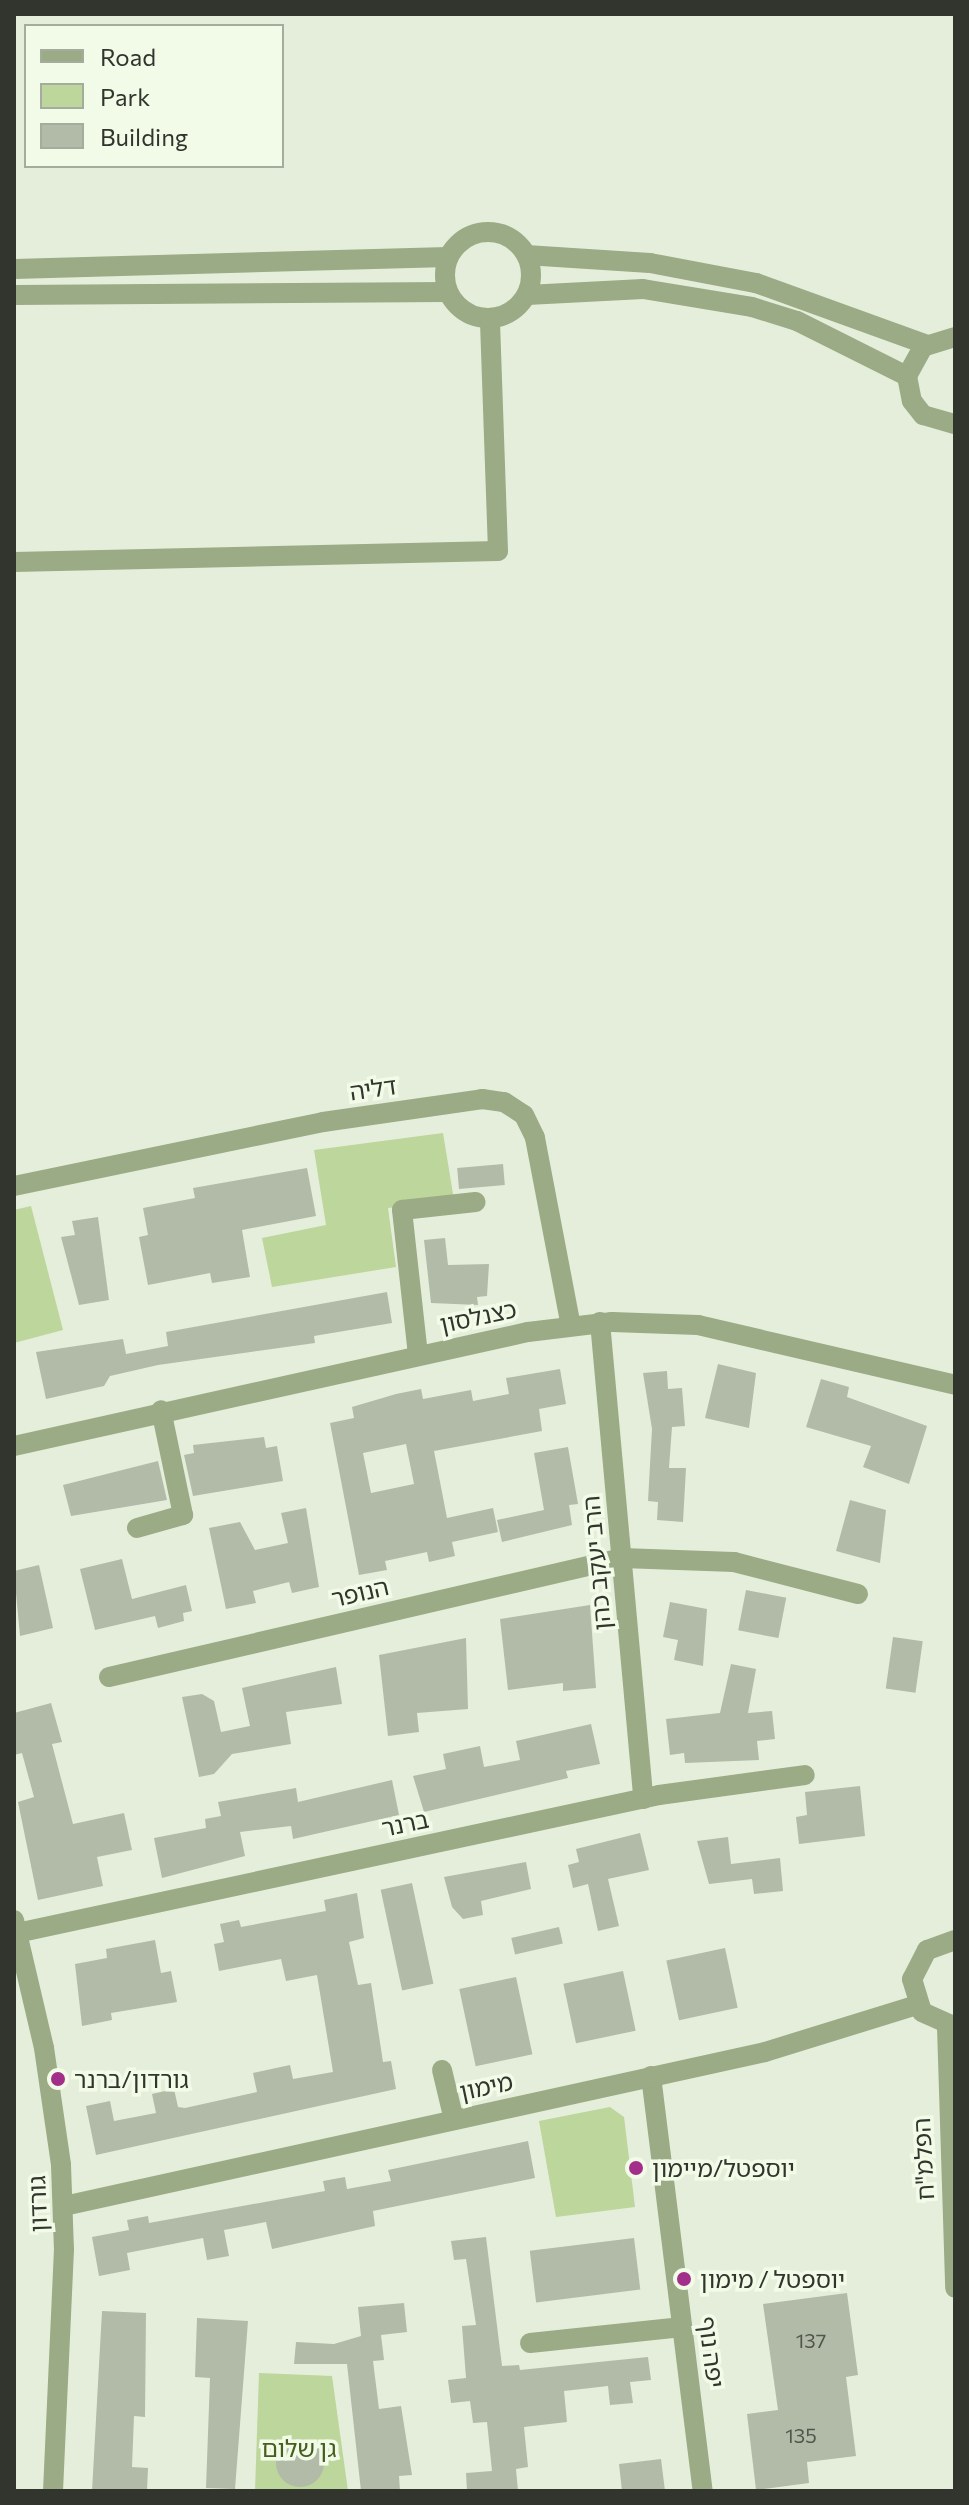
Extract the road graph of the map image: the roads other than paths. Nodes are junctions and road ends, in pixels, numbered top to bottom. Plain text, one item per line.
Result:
1 (526, 255) junction
2 (448, 257) junction
3 (14, 269) edge
4 (448, 292) junction
5 (14, 295) edge
6 (527, 295) junction
7 (490, 319) junction
8 (955, 337) edge
9 (927, 345) junction
10 (907, 376) junction
11 (955, 424) edge
12 (14, 562) edge
13 (14, 1186) edge
14 (476, 1202) dead end
15 (600, 1322) junction
16 (571, 1326) junction
17 (418, 1355) junction
18 (955, 1385) edge
19 (161, 1410) junction
20 (14, 1446) edge
21 (137, 1528) dead end
22 (622, 1558) junction
23 (858, 1594) dead end
24 (109, 1677) dead end
25 (805, 1775) dead end
26 (643, 1799) junction
27 (16, 1926) edge
28 (955, 1940) edge
29 (917, 2005) junction
30 (951, 2027) edge
31 (442, 2070) dead end
32 (651, 2076) junction
33 (454, 2120) junction
34 (64, 2206) junction
35 (955, 2288) edge
36 (682, 2327) junction
37 (530, 2343) dead end
38 (53, 2491) edge
39 (703, 2491) edge

1 - 2 street
1 - 6 street
1 - 9 street
2 - 3 street
2 - 4 street
4 - 5 street
4 - 7 street
6 - 7 street
6 - 10 street
7 - 12 street
8 - 9 street
9 - 10 street
10 - 11 street
13 - 16 street, דליה
14 - 17 street
15 - 16 street, כצנלסון
15 - 18 street, כצנלסון
15 - 22 street, הרב יעקב כהן
16 - 17 street, כצנלסון
17 - 19 street, כצנלסון
19 - 20 street, כצנלסון
19 - 21 street
22 - 23 street, הנופר
22 - 24 street, הנופר
22 - 26 street, הרב יעקב כהן
25 - 26 street, ברנר
26 - 27 street, ברנר
27 - 34 street, גורדון
28 - 29 street
29 - 30 street
29 - 32 street, מימון
30 - 35 street, הפלמ"ח
31 - 33 street
32 - 33 street, מימון
32 - 36 street, יפה נוף
33 - 34 street, מימון
34 - 38 street, גורדון
36 - 37 street
36 - 39 street, יפה נוף

